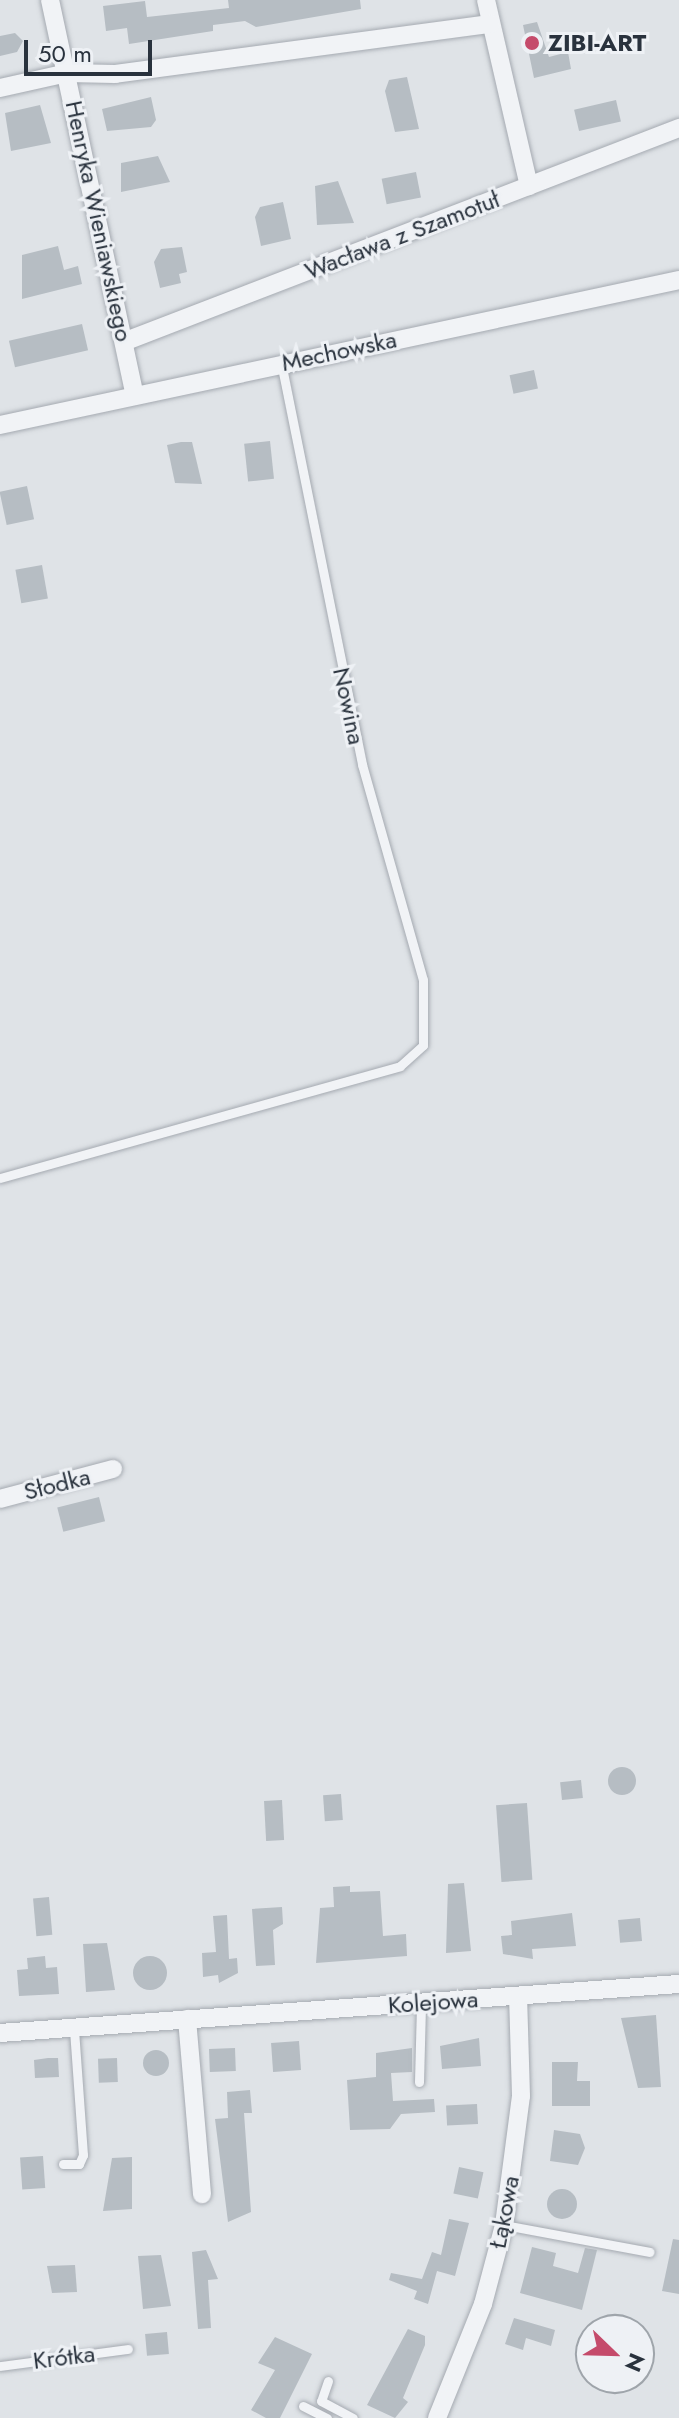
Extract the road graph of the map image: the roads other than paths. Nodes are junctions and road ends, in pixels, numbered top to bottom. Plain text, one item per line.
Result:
1 (50, 0) edge
2 (486, 0) edge
3 (491, 24) junction
4 (67, 73) junction
5 (0, 88) edge
6 (679, 128) edge
7 (529, 186) junction
8 (679, 280) edge
9 (126, 341) junction
10 (281, 363) junction
11 (135, 395) junction
12 (0, 425) edge
13 (0, 1178) edge
14 (113, 1469) dead end
15 (0, 1499) edge
16 (679, 1984) edge
17 (518, 1996) junction
18 (421, 2003) junction
19 (187, 2019) junction
20 (74, 2027) junction
21 (0, 2033) edge
22 (419, 2082) dead end
23 (63, 2164) dead end
24 (202, 2194) dead end
25 (504, 2225) junction
26 (650, 2252) dead end
27 (128, 2349) dead end
28 (0, 2366) edge
29 (328, 2381) dead end
30 (303, 2406) dead end
31 (327, 2418) edge
32 (353, 2418) edge
33 (437, 2418) edge

1 - 4 street, Henryka Wieniawskiego
2 - 3 street
3 - 4 street
3 - 7 street
4 - 5 street
4 - 9 street, Henryka Wieniawskiego
6 - 7 street, Wacława z Szamotuł
7 - 9 street, Wacława z Szamotuł
8 - 10 street, Mechowska
9 - 11 street, Henryka Wieniawskiego
10 - 11 street, Mechowska
10 - 13 lane, Nowina
11 - 12 street, Mechowska
14 - 15 street, Słodka
16 - 17 street, Kolejowa
17 - 18 street, Kolejowa
17 - 25 street, Łąkowa
18 - 19 street, Kolejowa
18 - 22 lane
19 - 20 street, Kolejowa
19 - 24 street
20 - 21 street, Kolejowa
20 - 23 lane
25 - 26 lane
25 - 33 street, Łąkowa
27 - 28 lane, Krótka
29 - 32 lane
30 - 31 lane

